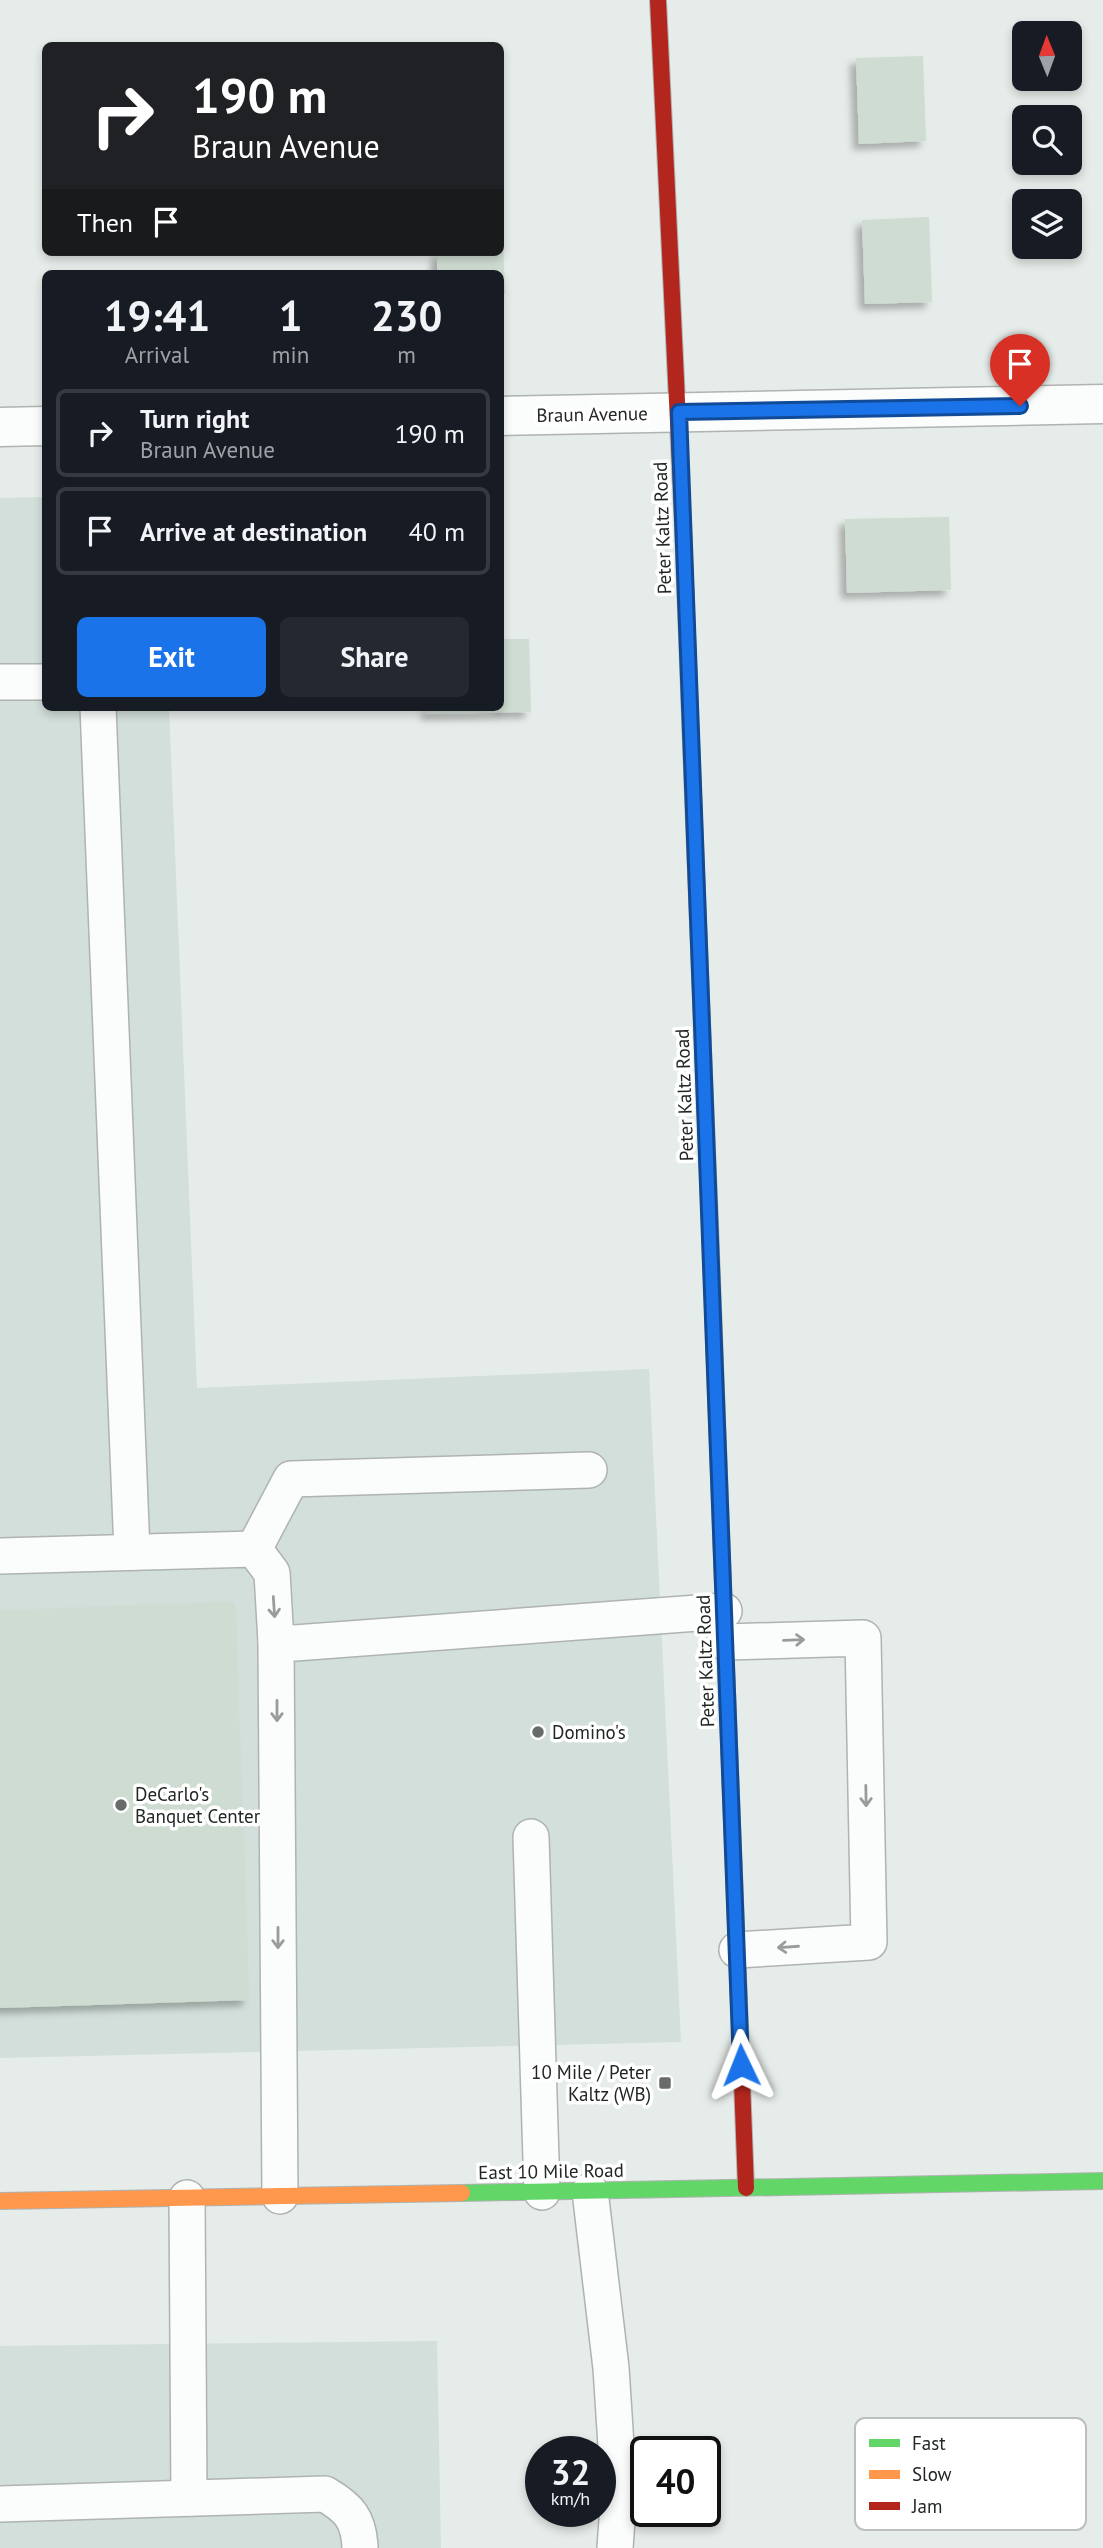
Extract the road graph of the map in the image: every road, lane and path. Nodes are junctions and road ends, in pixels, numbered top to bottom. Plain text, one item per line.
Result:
1 (658, 0) edge
2 (1103, 404) edge
3 (679, 412) junction
4 (504, 416) edge
5 (42, 426) edge
6 (0, 427) edge
7 (0, 682) edge
8 (42, 682) edge
9 (98, 711) edge
10 (589, 1470) dead end
11 (132, 1552) junction
12 (0, 1556) edge
13 (263, 1561) junction
14 (725, 1627) junction
15 (276, 1642) junction
16 (531, 1837) dead end
17 (737, 1950) junction
18 (1103, 2181) edge
19 (746, 2188) junction
20 (590, 2191) junction
21 (542, 2192) junction
22 (279, 2196) junction
23 (187, 2198) junction
24 (0, 2201) edge
25 (189, 2498) junction
26 (0, 2504) edge
27 (360, 2548) edge
28 (615, 2548) edge

1 - 3 street, Peter Kaltz Road
2 - 3 street, Braun Avenue
3 - 4 street, Braun Avenue
3 - 14 street, Peter Kaltz Road
5 - 6 street
7 - 8 lane
9 - 11 lane
10 - 13 lane
11 - 12 lane
11 - 13 lane
13 -> 15 lane
14 - 15 lane
14 - 17 street, Peter Kaltz Road
14 -> 17 lane
15 -> 22 lane
16 - 21 lane
17 - 19 street, Peter Kaltz Road
18 - 19 street, East 10 Mile Road
19 - 20 street, East 10 Mile Road
20 - 21 street, East 10 Mile Road
20 - 28 lane
21 - 22 street, East 10 Mile Road
22 - 23 street, East 10 Mile Road
23 - 24 street, East 10 Mile Road
23 - 25 lane
25 - 26 lane
25 - 27 lane

